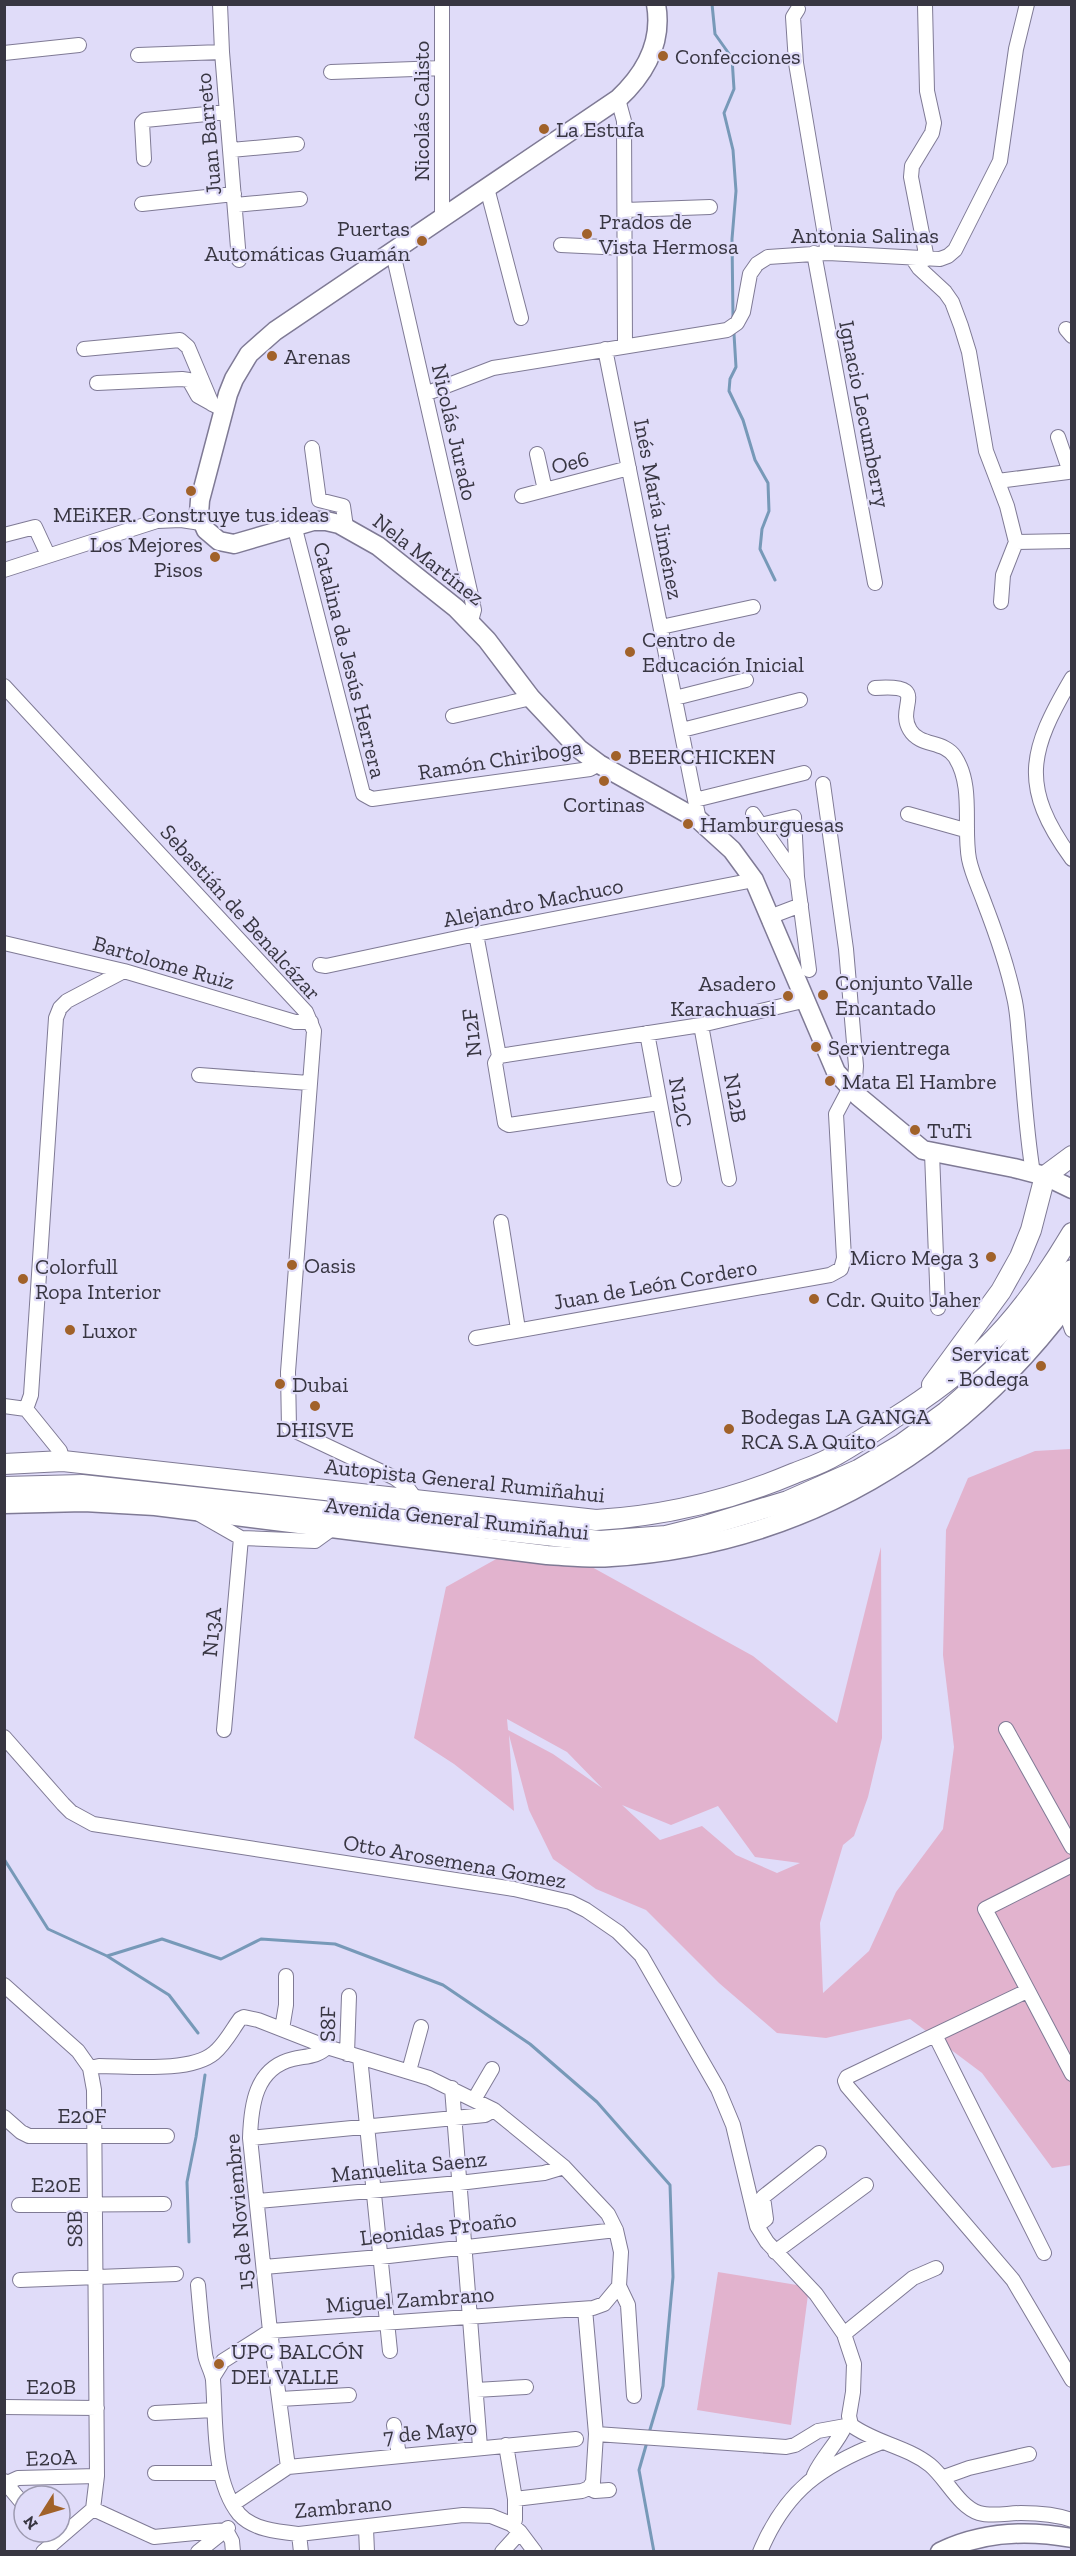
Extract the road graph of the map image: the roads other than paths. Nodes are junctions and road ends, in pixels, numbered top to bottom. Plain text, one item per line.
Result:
1 (220, 4) edge
2 (442, 4) edge
3 (656, 4) edge
4 (1027, 4) edge
5 (925, 5) edge
6 (798, 9) dead end
7 (79, 45) dead end
8 (222, 52) junction
9 (4, 53) edge
10 (138, 55) dead end
11 (442, 68) junction
12 (331, 72) dead end
13 (618, 99) junction
14 (227, 112) junction
15 (297, 144) dead end
16 (231, 150) junction
17 (144, 159) dead end
18 (487, 188) junction
19 (300, 198) dead end
20 (234, 199) junction
21 (142, 204) dead end
22 (710, 207) dead end
23 (625, 210) junction
24 (442, 218) junction
25 (561, 245) dead end
26 (625, 248) junction
27 (393, 253) junction
28 (821, 253) junction
29 (920, 259) junction
30 (239, 261) dead end
31 (521, 318) dead end
32 (625, 345) junction
33 (84, 349) dead end
34 (605, 349) junction
35 (97, 383) dead end
36 (425, 394) junction
37 (217, 407) junction
38 (1058, 437) dead end
39 (312, 448) dead end
40 (537, 454) dead end
41 (629, 468) junction
42 (998, 481) junction
43 (545, 490) junction
44 (522, 495) dead end
45 (201, 523) junction
46 (294, 525) junction
47 (346, 527) junction
48 (4, 535) edge
49 (1071, 541) edge
50 (1016, 542) junction
51 (48, 555) junction
52 (4, 570) edge
53 (875, 583) dead end
54 (1001, 602) dead end
55 (753, 607) dead end
56 (471, 621) junction
57 (661, 627) junction
58 (1071, 678) edge
59 (746, 680) dead end
60 (4, 686) edge
61 (875, 687) dead end
62 (531, 698) junction
63 (675, 698) junction
64 (800, 700) dead end
65 (453, 716) dead end
66 (682, 730) junction
67 (599, 764) junction
68 (804, 773) dead end
69 (823, 784) dead end
70 (372, 799) joint
71 (695, 800) junction
72 (908, 814) dead end
73 (699, 820) junction
74 (965, 830) junction
75 (1071, 859) edge
76 (797, 877) junction
77 (754, 880) junction
78 (801, 905) junction
79 (771, 916) junction
80 (476, 934) junction
81 (4, 943) edge
82 (320, 965) dead end
83 (124, 970) junction
84 (809, 970) dead end
85 (807, 1000) junction
86 (311, 1022) junction
87 (701, 1025) junction
88 (647, 1033) junction
89 (499, 1056) junction
90 (199, 1075) dead end
91 (309, 1083) junction
92 (850, 1087) junction
93 (659, 1103) junction
94 (932, 1153) junction
95 (1071, 1156) edge
96 (1039, 1175) junction
97 (674, 1179) dead end
98 (729, 1179) dead end
99 (1071, 1189) edge
100 (501, 1222) dead end
101 (1071, 1233) edge
102 (1071, 1270) edge
103 (1068, 1302) edge
104 (938, 1308) dead end
105 (518, 1329) junction
106 (1071, 1330) edge
107 (476, 1338) dead end
108 (920, 1402) junction
109 (4, 1406) edge
110 (26, 1409) junction
111 (63, 1461) junction
112 (4, 1464) edge
113 (4, 1487) edge
114 (418, 1502) junction
115 (4, 1503) edge
116 (195, 1511) junction
117 (333, 1528) junction
118 (241, 1538) junction
119 (1006, 1729) dead end
120 (224, 1730) dead end
121 (4, 1737) edge
122 (1071, 1847) edge
123 (1071, 1865) edge
124 (286, 1976) dead end
125 (4, 1985) edge
126 (1027, 1990) junction
127 (349, 1996) dead end
128 (421, 2027) dead end
129 (282, 2029) junction
130 (936, 2035) junction
131 (327, 2047) junction
132 (354, 2056) junction
133 (90, 2068) junction
134 (492, 2068) dead end
135 (409, 2071) junction
136 (1071, 2074) edge
137 (452, 2088) junction
138 (475, 2098) junction
139 (494, 2110) junction
140 (4, 2117) edge
141 (454, 2118) junction
142 (367, 2127) junction
143 (93, 2136) junction
144 (167, 2136) dead end
145 (250, 2138) junction
146 (819, 2153) dead end
147 (564, 2167) junction
148 (459, 2183) junction
149 (866, 2185) dead end
150 (373, 2191) junction
151 (258, 2201) junction
152 (94, 2204) junction
153 (164, 2204) dead end
154 (19, 2205) dead end
155 (757, 2226) junction
156 (616, 2230) junction
157 (464, 2246) junction
158 (775, 2252) junction
159 (1044, 2253) dead end
160 (380, 2257) junction
161 (264, 2267) junction
162 (936, 2268) dead end
163 (176, 2274) dead end
164 (96, 2276) junction
165 (20, 2280) dead end
166 (198, 2285) dead end
167 (619, 2286) junction
168 (585, 2308) junction
169 (469, 2316) junction
170 (387, 2322) junction
171 (270, 2331) junction
172 (844, 2334) junction
173 (390, 2351) dead end
174 (213, 2377) junction
175 (1071, 2380) edge
176 (526, 2387) dead end
177 (476, 2390) junction
178 (349, 2394) dead end
179 (634, 2396) dead end
180 (280, 2399) junction
181 (4, 2407) edge
182 (97, 2408) junction
183 (214, 2409) junction
184 (156, 2413) dead end
185 (394, 2425) dead end
186 (848, 2426) junction
187 (596, 2434) junction
188 (576, 2439) dead end
189 (882, 2442) junction
190 (506, 2445) junction
191 (480, 2447) junction
192 (1029, 2454) dead end
193 (399, 2455) junction
194 (288, 2467) junction
195 (155, 2473) dead end
196 (221, 2473) junction
197 (97, 2476) junction
198 (944, 2477) junction
199 (813, 2478) junction
200 (6, 2482) edge
201 (589, 2488) junction
202 (609, 2490) dead end
203 (515, 2499) junction
204 (93, 2509) junction
205 (237, 2510) junction
206 (1071, 2520) edge
207 (72, 2523) edge
208 (366, 2528) junction
209 (516, 2528) junction
210 (225, 2530) junction
211 (299, 2534) junction
212 (1071, 2538) edge
213 (534, 2550) edge
214 (198, 2552) edge
215 (233, 2552) edge
216 (301, 2552) edge
217 (367, 2552) edge
218 (502, 2552) edge
219 (760, 2552) edge
220 (940, 2552) edge

1 - 8 street, Juan Barreto
2 - 11 street, Nicolás Calisto
3 - 13 main road
4 - 29 street, Antonia Salinas
5 - 29 street
6 - 28 street, Ignacio Lecumberry
7 - 9 street
8 - 10 street
8 - 14 street, Juan Barreto
11 - 12 street
11 - 24 street, Nicolás Calisto
13 - 18 main road
13 - 23 street
14 - 16 street, Juan Barreto
14 - 17 street
15 - 16 street
16 - 20 street, Juan Barreto
18 - 24 main road
18 - 31 street
19 - 20 street
20 - 21 street
20 - 30 street, Juan Barreto
22 - 23 street
23 - 26 street
24 - 27 main road
25 - 26 street
26 - 32 street
27 - 36 street, Nicolás Jurado
27 - 37 main road
28 - 29 street, Antonia Salinas
28 - 32 street, Antonia Salinas
28 - 53 street, Ignacio Lecumberry
29 - 42 street
32 - 34 street, Antonia Salinas
33 - 37 street
34 - 36 street, Antonia Salinas
34 - 41 street, Inés María Jiménez
35 - 37 street
36 - 56 street, Nicolás Jurado
37 - 45 main road
38 - 42 street
39 - 47 street
40 - 43 street
41 - 43 street, Oe6
41 - 57 street, Inés María Jiménez
42 - 50 street
43 - 44 street, Oe6
45 - 46 main road, Nela Martínez
45 - 51 street
46 - 47 main road, Nela Martínez
46 - 70 street, Catalina de Jesús Herrera
47 - 56 main road, Nela Martínez
48 - 51 street
49 - 50 street
50 - 54 street
51 - 52 street
55 - 57 street
56 - 62 main road, Nela Martínez
57 - 63 street, Inés María Jiménez
58 - 75 street
59 - 63 street
60 - 86 street, Sebastián de Benalcázar
61 - 74 street
62 - 65 street
62 - 67 main road, Nela Martínez
63 - 66 street, Inés María Jiménez
64 - 66 street
66 - 71 street, Inés María Jiménez
67 - 70 street, Ramón Chiriboga
67 - 73 main road, Nela Martínez
68 - 71 street
69 - 92 street
71 - 73 street, Inés María Jiménez
72 - 74 street
73 - 77 main road, Nela Martínez
74 - 96 street
76 - 76 street
76 - 78 street
77 - 79 main road, Nela Martínez
77 - 80 street, Alejandro Machuco
78 - 79 street
78 - 84 street
79 - 85 main road, Nela Martínez
80 - 82 street, Alejandro Machuco
80 - 89 street, N12F
81 - 83 street, Bartolome Ruiz
83 - 86 street, Bartolome Ruiz
83 - 110 street
85 - 87 street
85 - 92 main road, Nela Martínez
86 - 91 street, Sebastián de Benalcázar
87 - 88 street
87 - 98 street, N12B
88 - 89 street
88 - 93 street, N12C
89 - 93 street, N12F
90 - 91 street
91 - 114 street, Sebastián de Benalcázar
92 - 94 main road, Nela Martínez
92 - 105 street, Juan de León Cordero
93 - 97 street, N12C
94 - 96 main road, Nela Martínez
94 - 104 street
95 - 96 highway
96 - 99 main road, Nela Martínez
96 - 108 highway
100 - 105 street
101 - 108 highway, Autopista General Rumiñahui
102 - 113 highway, Autopista General Rumiñahui
103 - 106 street
103 - 117 main road, Avenida General Rumiñahui
105 - 107 street, Juan de León Cordero
108 - 114 highway, Autopista General Rumiñahui
109 - 110 street
110 - 111 street
111 - 112 highway, Autopista General Rumiñahui
111 - 114 highway, Autopista General Rumiñahui
115 - 116 main road, Avenida General Rumiñahui
116 - 117 main road, Avenida General Rumiñahui
116 - 118 street
117 - 118 street
118 - 120 street, N13A
119 - 122 street
121 - 155 street, Otto Arosemena Gomez
123 - 126 street
124 - 129 street
125 - 133 street
126 - 130 street
126 - 136 street
127 - 132 street, S8F
128 - 135 street
129 - 131 street
129 - 133 street
130 - 159 street
130 - 175 street
131 - 132 street
131 - 145 street, 15 de Noviembre
132 - 135 street
132 - 142 street, S8F
133 - 143 street, S8B
134 - 138 street
135 - 137 street
137 - 138 street
137 - 141 street
138 - 139 street
139 - 141 street
139 - 147 street
140 - 143 street, E20F
141 - 142 street
141 - 148 street
142 - 145 street
142 - 150 street, S8F
143 - 144 street, E20F
143 - 152 street, S8B
145 - 151 street, 15 de Noviembre
146 - 155 street
147 - 148 street, Manuelita Saenz
147 - 156 street
148 - 150 street, Manuelita Saenz
148 - 157 street
149 - 158 street
150 - 151 street, Manuelita Saenz
150 - 160 street, S8F
151 - 161 street, 15 de Noviembre
152 - 153 street, E20E
152 - 154 street, E20E
152 - 164 street, S8B
155 - 158 street, Otto Arosemena Gomez
156 - 157 street, Leonidas Proaño
156 - 167 street
157 - 160 street, Leonidas Proaño
157 - 169 street
158 - 172 street, Otto Arosemena Gomez
160 - 161 street, Leonidas Proaño
160 - 170 street, S8F
161 - 171 street, 15 de Noviembre
162 - 172 street
163 - 164 street
164 - 165 street
164 - 182 street, S8B
166 - 174 street
167 - 168 street, Miguel Zambrano
167 - 179 street
168 - 169 street, Miguel Zambrano
168 - 187 street
169 - 170 street, Miguel Zambrano
169 - 177 street
170 - 171 street, Miguel Zambrano
170 - 173 street, S8F
171 - 174 street, Miguel Zambrano
171 - 180 street, 15 de Noviembre
172 - 186 street, Otto Arosemena Gomez
174 - 183 street
176 - 177 street
177 - 191 street
178 - 180 street
180 - 194 street, 15 de Noviembre
181 - 182 street, E20B
182 - 197 street, S8B
183 - 184 street
183 - 196 street
185 - 193 street
186 - 187 street
186 - 189 street
186 - 199 street
187 - 201 street
188 - 190 street, 7 de Mayo
189 - 198 street
189 - 199 street
190 - 191 street, 7 de Mayo
190 - 203 street
191 - 193 street, 7 de Mayo
192 - 198 street
193 - 194 street, 7 de Mayo
194 - 205 street
195 - 196 street
196 - 205 street
197 - 200 street, E20A
197 - 204 street, S8B
198 - 206 street
199 - 219 street
201 - 202 street
201 - 203 street
203 - 209 street
204 - 207 street
204 - 210 street
205 - 210 street
205 - 211 street, Zambrano
208 - 209 street, Zambrano
208 - 211 street, Zambrano
208 - 217 street
209 - 213 street
209 - 218 street
210 - 214 street
210 - 215 street
211 - 216 street
212 - 220 main road

